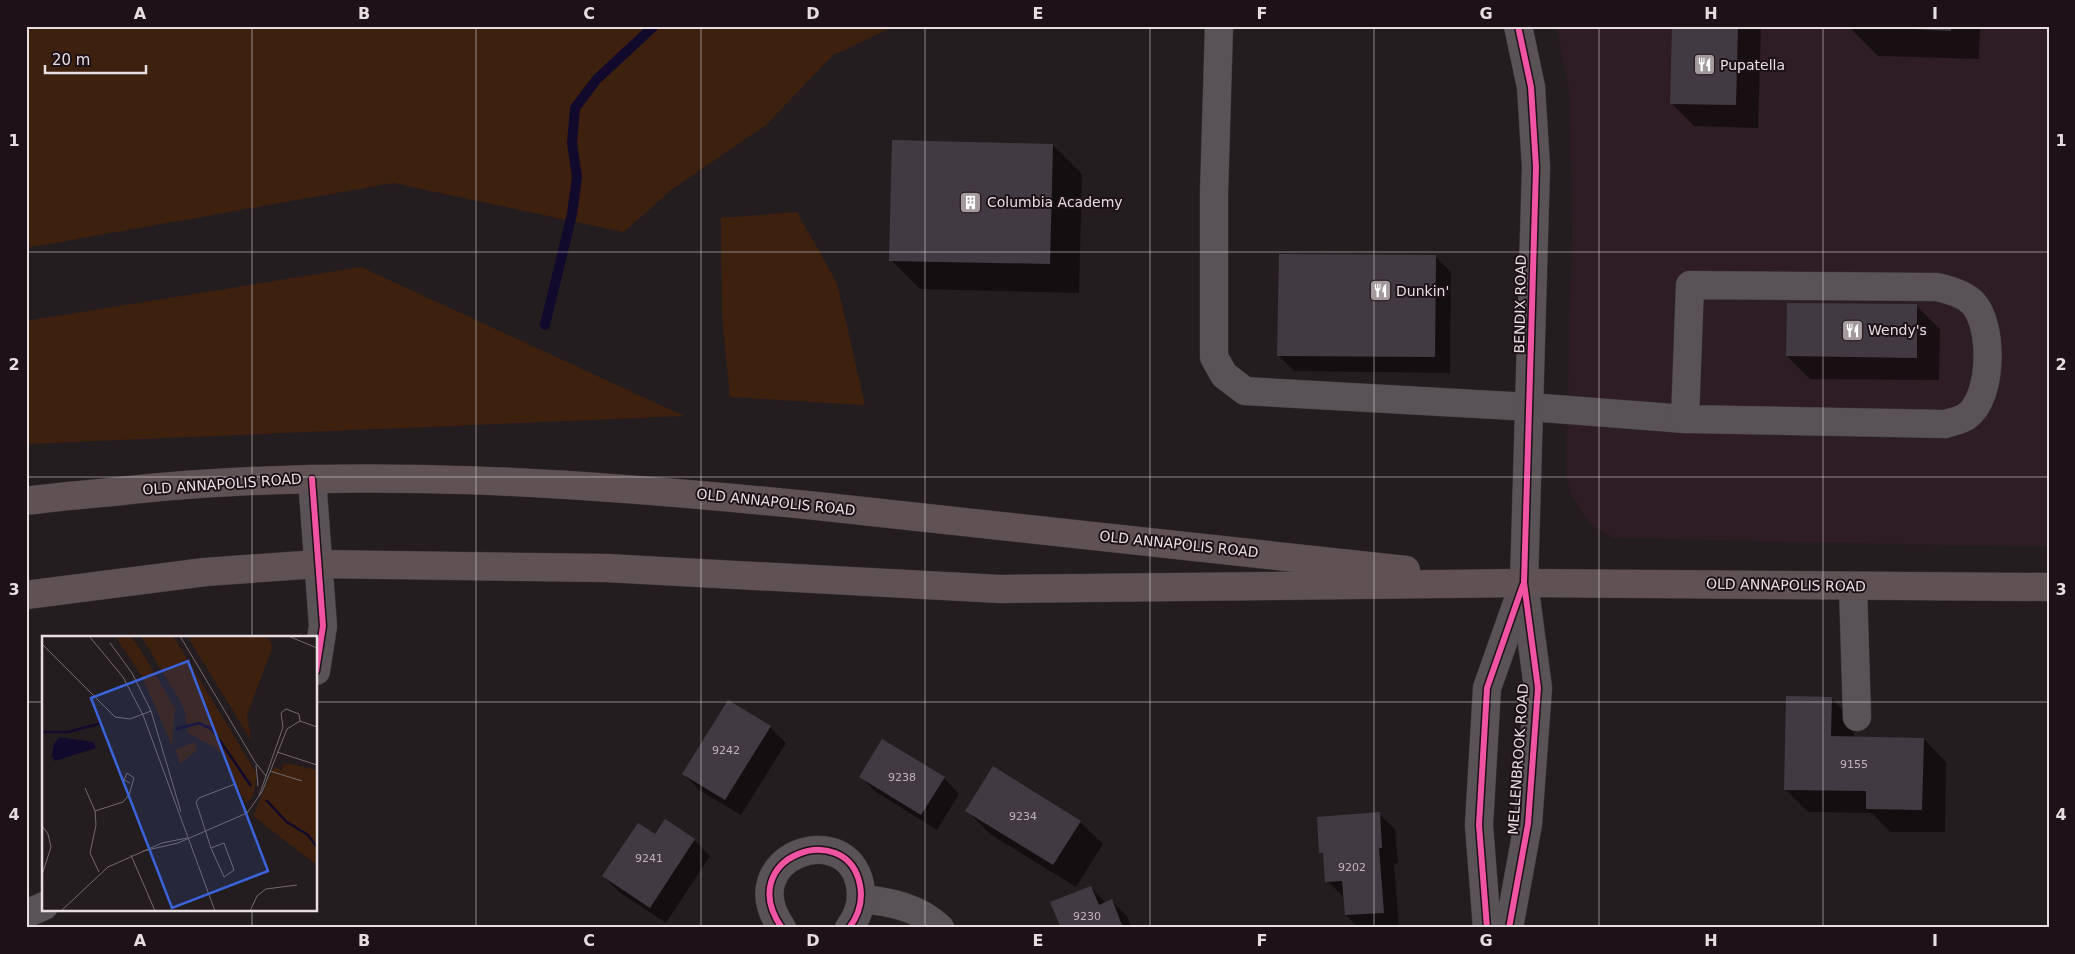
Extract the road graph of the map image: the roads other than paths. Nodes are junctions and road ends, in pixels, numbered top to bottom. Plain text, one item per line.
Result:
1 (1219, 26) edge
2 (1518, 26) edge
3 (1530, 407) junction
4 (1685, 419) junction
5 (312, 479) junction
6 (26, 502) edge
7 (318, 564) junction
8 (1524, 583) junction
9 (1853, 586) junction
10 (2049, 587) edge
11 (26, 595) edge
12 (318, 658) edge
13 (1857, 717) dead end
14 (862, 898) junction
15 (42, 907) edge
16 (26, 914) edge
17 (782, 928) edge
18 (849, 928) edge
19 (940, 928) edge
20 (1487, 928) edge
21 (1509, 928) edge

1 - 3 street
2 - 3 street, BENDIX ROAD
3 - 4 street
3 - 8 street, BENDIX ROAD
4 - 4 street
5 - 6 main road, OLD ANNAPOLIS ROAD
5 - 7 street
5 - 8 main road, OLD ANNAPOLIS ROAD
7 - 8 main road, OLD ANNAPOLIS ROAD
7 - 11 main road, OLD ANNAPOLIS ROAD
7 - 12 street
8 - 9 main road, OLD ANNAPOLIS ROAD
8 - 20 street
8 - 21 street, MELLENBROOK ROAD
9 - 10 main road, OLD ANNAPOLIS ROAD
9 - 13 street
14 - 17 street
14 - 18 street
14 - 19 street
15 - 16 street

